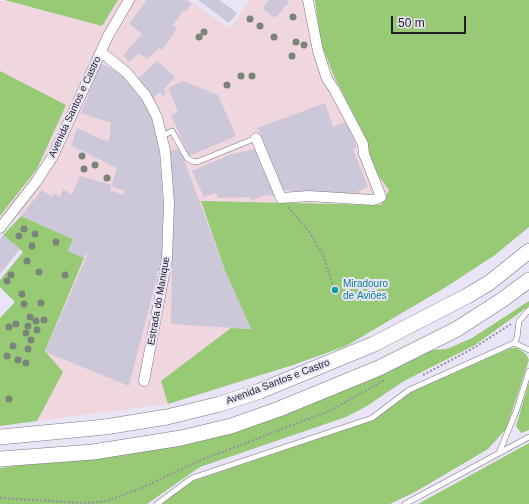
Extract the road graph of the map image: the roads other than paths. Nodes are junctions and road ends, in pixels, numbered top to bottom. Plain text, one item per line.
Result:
1 (129, 0) edge
2 (308, 0) edge
3 (101, 52) junction
4 (161, 137) junction
5 (256, 138) joint
6 (0, 228) edge
7 (529, 251) edge
8 (529, 280) edge
9 (529, 310) edge
10 (514, 343) junction
11 (529, 350) edge
12 (529, 371) edge
13 (144, 381) dead end
14 (0, 437) edge
15 (529, 437) edge
16 (498, 453) junction
17 (0, 459) edge
18 (157, 504) edge
19 (405, 504) edge

1 - 3 street, Avenida Santos e Castro
2 - 5 street
3 - 4 street, Estrada do Manique
3 - 6 street, Avenida Santos e Castro
4 - 5 lane
4 - 13 street, Estrada do Manique
7 - 14 main road, Avenida Santos e Castro
8 - 17 main road
9 - 10 lane
10 - 11 lane
10 - 18 lane
12 - 16 lane
15 - 16 lane
16 - 19 lane

